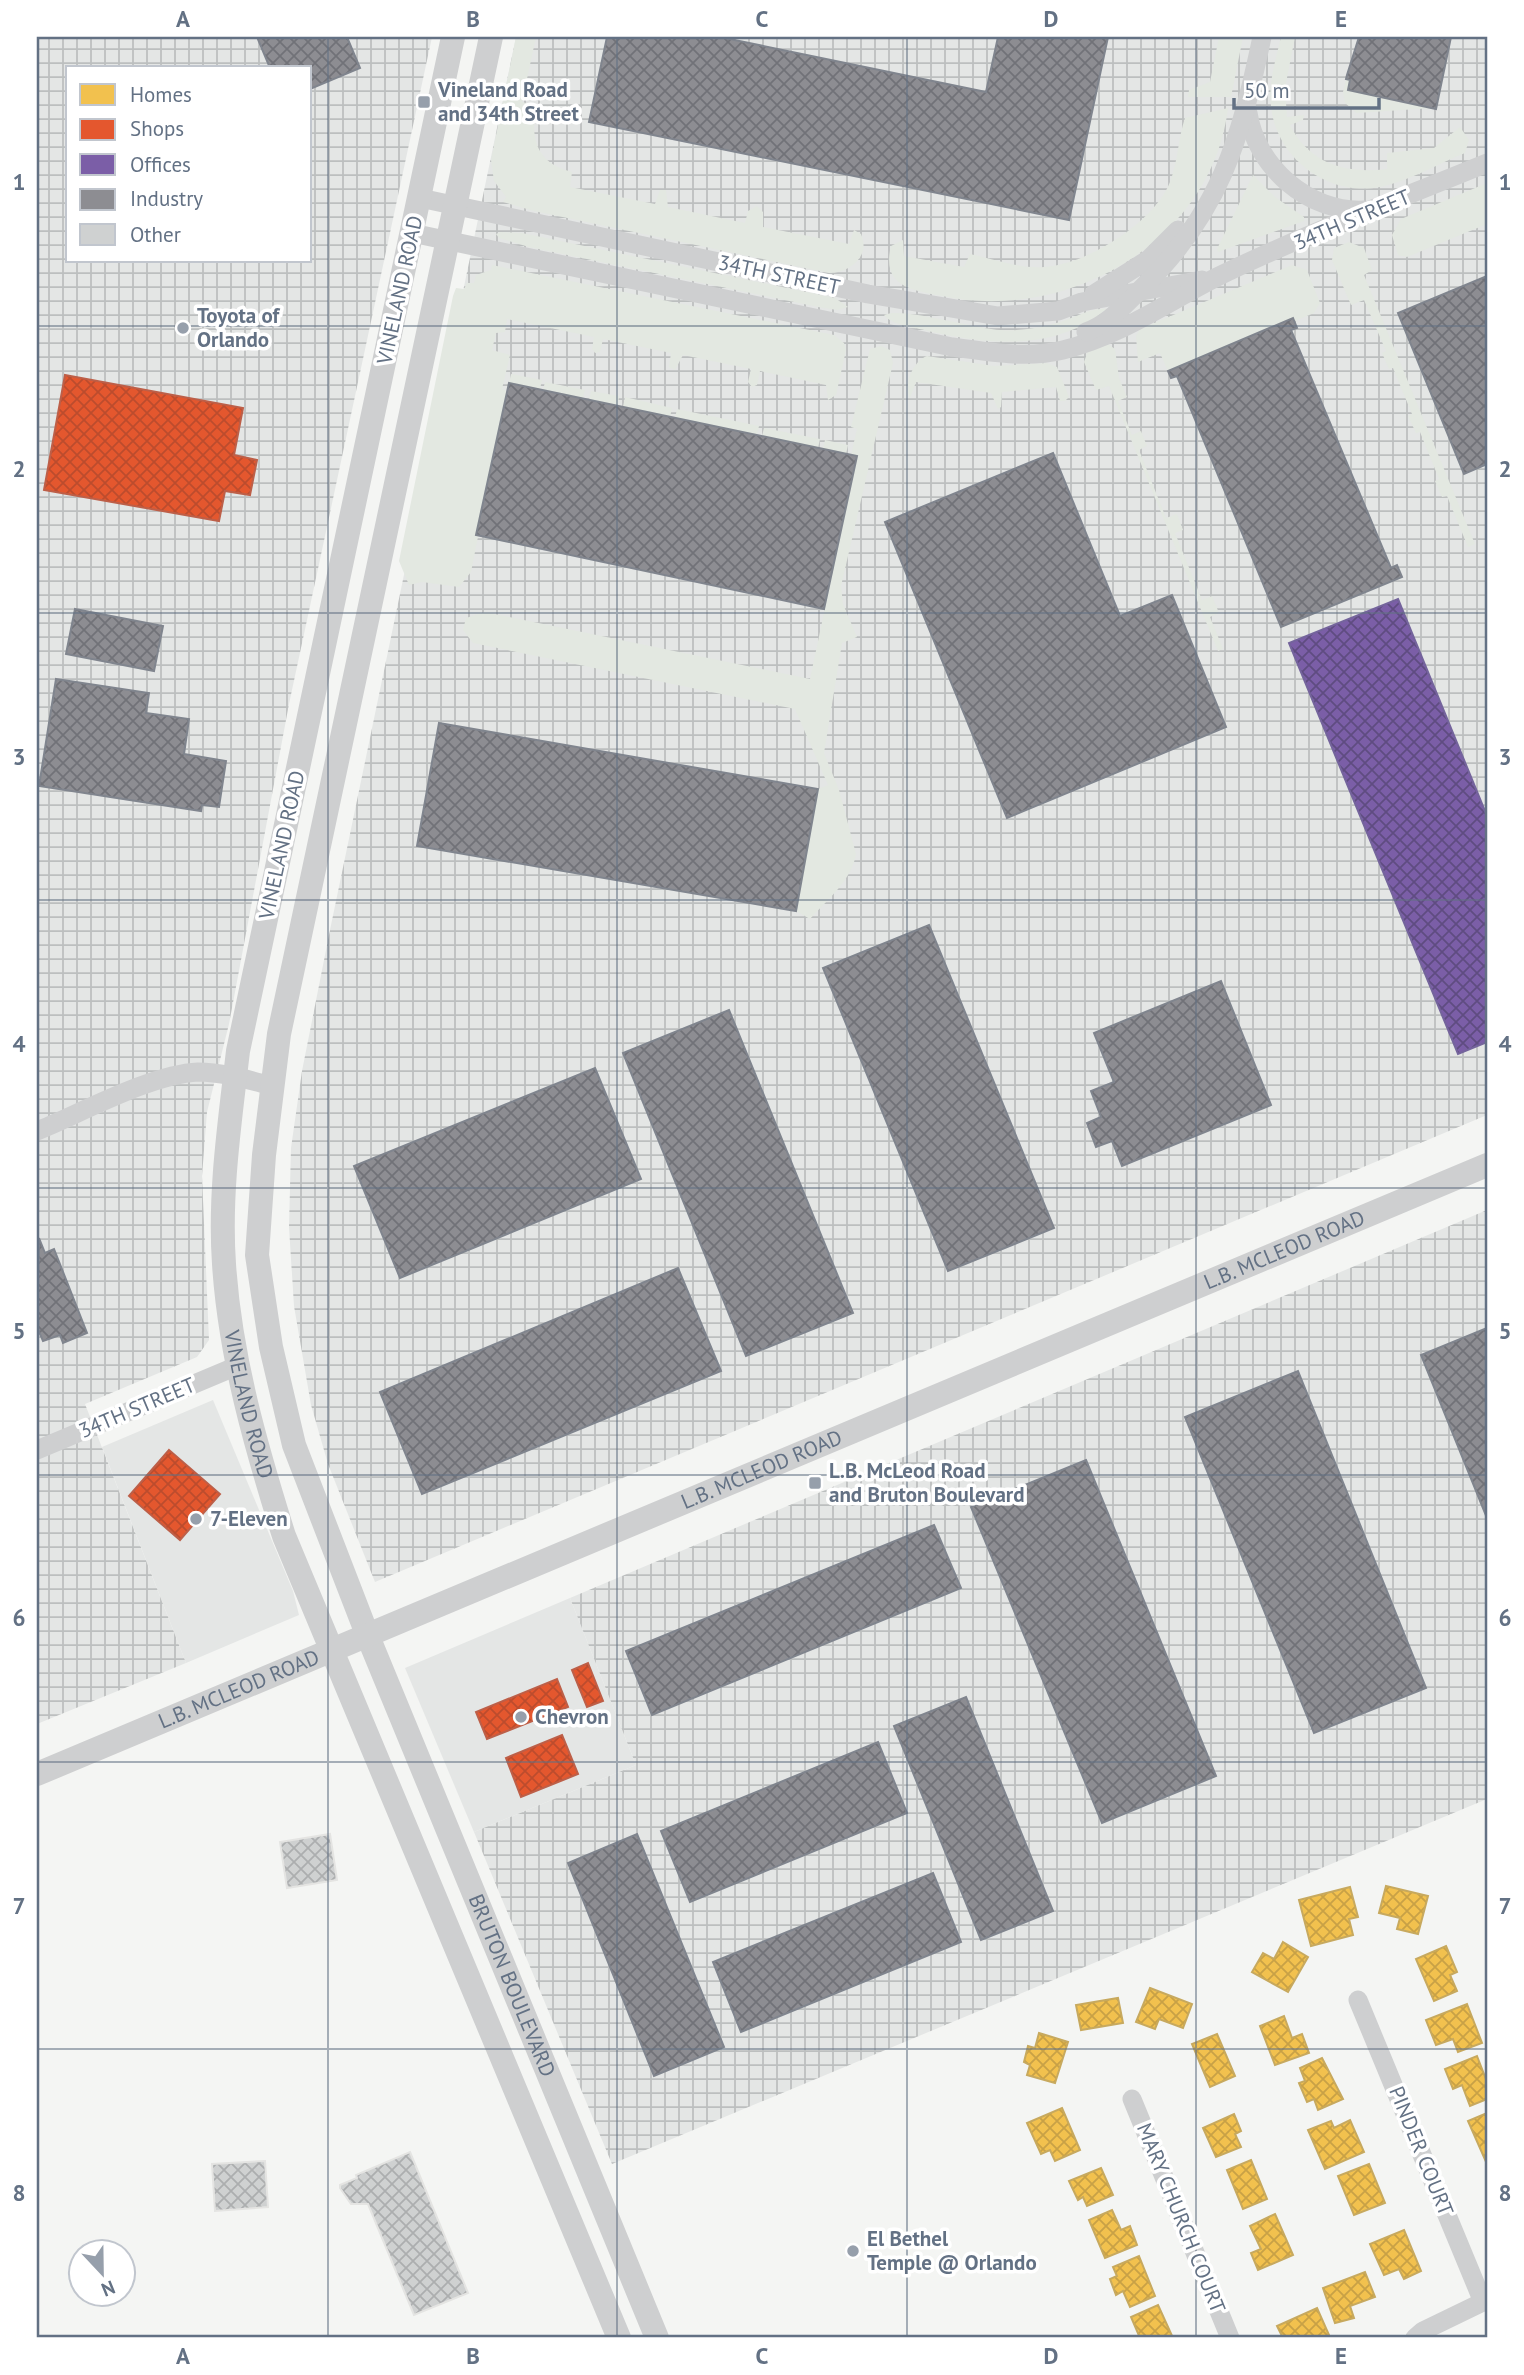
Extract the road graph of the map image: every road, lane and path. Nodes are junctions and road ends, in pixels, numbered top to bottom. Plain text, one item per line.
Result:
1 (453, 37) edge
2 (491, 37) edge
3 (1262, 37) edge
4 (1247, 105) junction
5 (1487, 163) edge
6 (1221, 182) junction
7 (420, 198) junction
8 (456, 207) junction
9 (1373, 210) junction
10 (412, 233) junction
11 (450, 242) junction
12 (1217, 277) junction
13 (1139, 291) junction
14 (1082, 302) junction
15 (1009, 355) junction
16 (235, 1077) junction
17 (272, 1086) junction
18 (37, 1131) edge
19 (1487, 1165) edge
20 (237, 1366) junction
21 (37, 1450) edge
22 (367, 1634) junction
23 (333, 1647) junction
24 (37, 1774) edge
25 (1358, 2000) dead end
26 (1132, 2099) dead end
27 (1485, 2301) edge
28 (619, 2338) edge
29 (657, 2338) edge
30 (1230, 2338) edge
31 (1415, 2338) edge

1 - 7 street, VINELAND ROAD
2 - 8 street, VINELAND ROAD
3 - 4 street
4 - 6 street
4 - 9 street
5 - 9 street, 34TH STREET
6 - 13 street, 34TH STREET
6 - 14 street
7 - 8 street, 34TH STREET
7 - 10 street, VINELAND ROAD
8 - 11 street, VINELAND ROAD
8 - 14 street, 34TH STREET
9 - 12 street, 34TH STREET
10 - 11 street, 34TH STREET
10 - 16 street, VINELAND ROAD
11 - 15 street, 34TH STREET
11 - 17 street, VINELAND ROAD
12 - 13 street, 34TH STREET
12 - 15 street, 34TH STREET
13 - 14 street, 34TH STREET
13 - 15 street, 34TH STREET
16 - 17 street
16 - 18 street
16 - 20 street, VINELAND ROAD
17 - 22 street, VINELAND ROAD
19 - 22 street, L.B. MCLEOD ROAD
20 - 21 street, 34TH STREET
20 - 23 street, VINELAND ROAD
22 - 23 street, L.B. MCLEOD ROAD
22 - 29 street, BRUTON BOULEVARD
23 - 24 street, L.B. MCLEOD ROAD
23 - 28 street, BRUTON BOULEVARD
25 - 27 street, PINDER COURT
26 - 30 street, MARY CHURCH COURT
27 - 31 street

